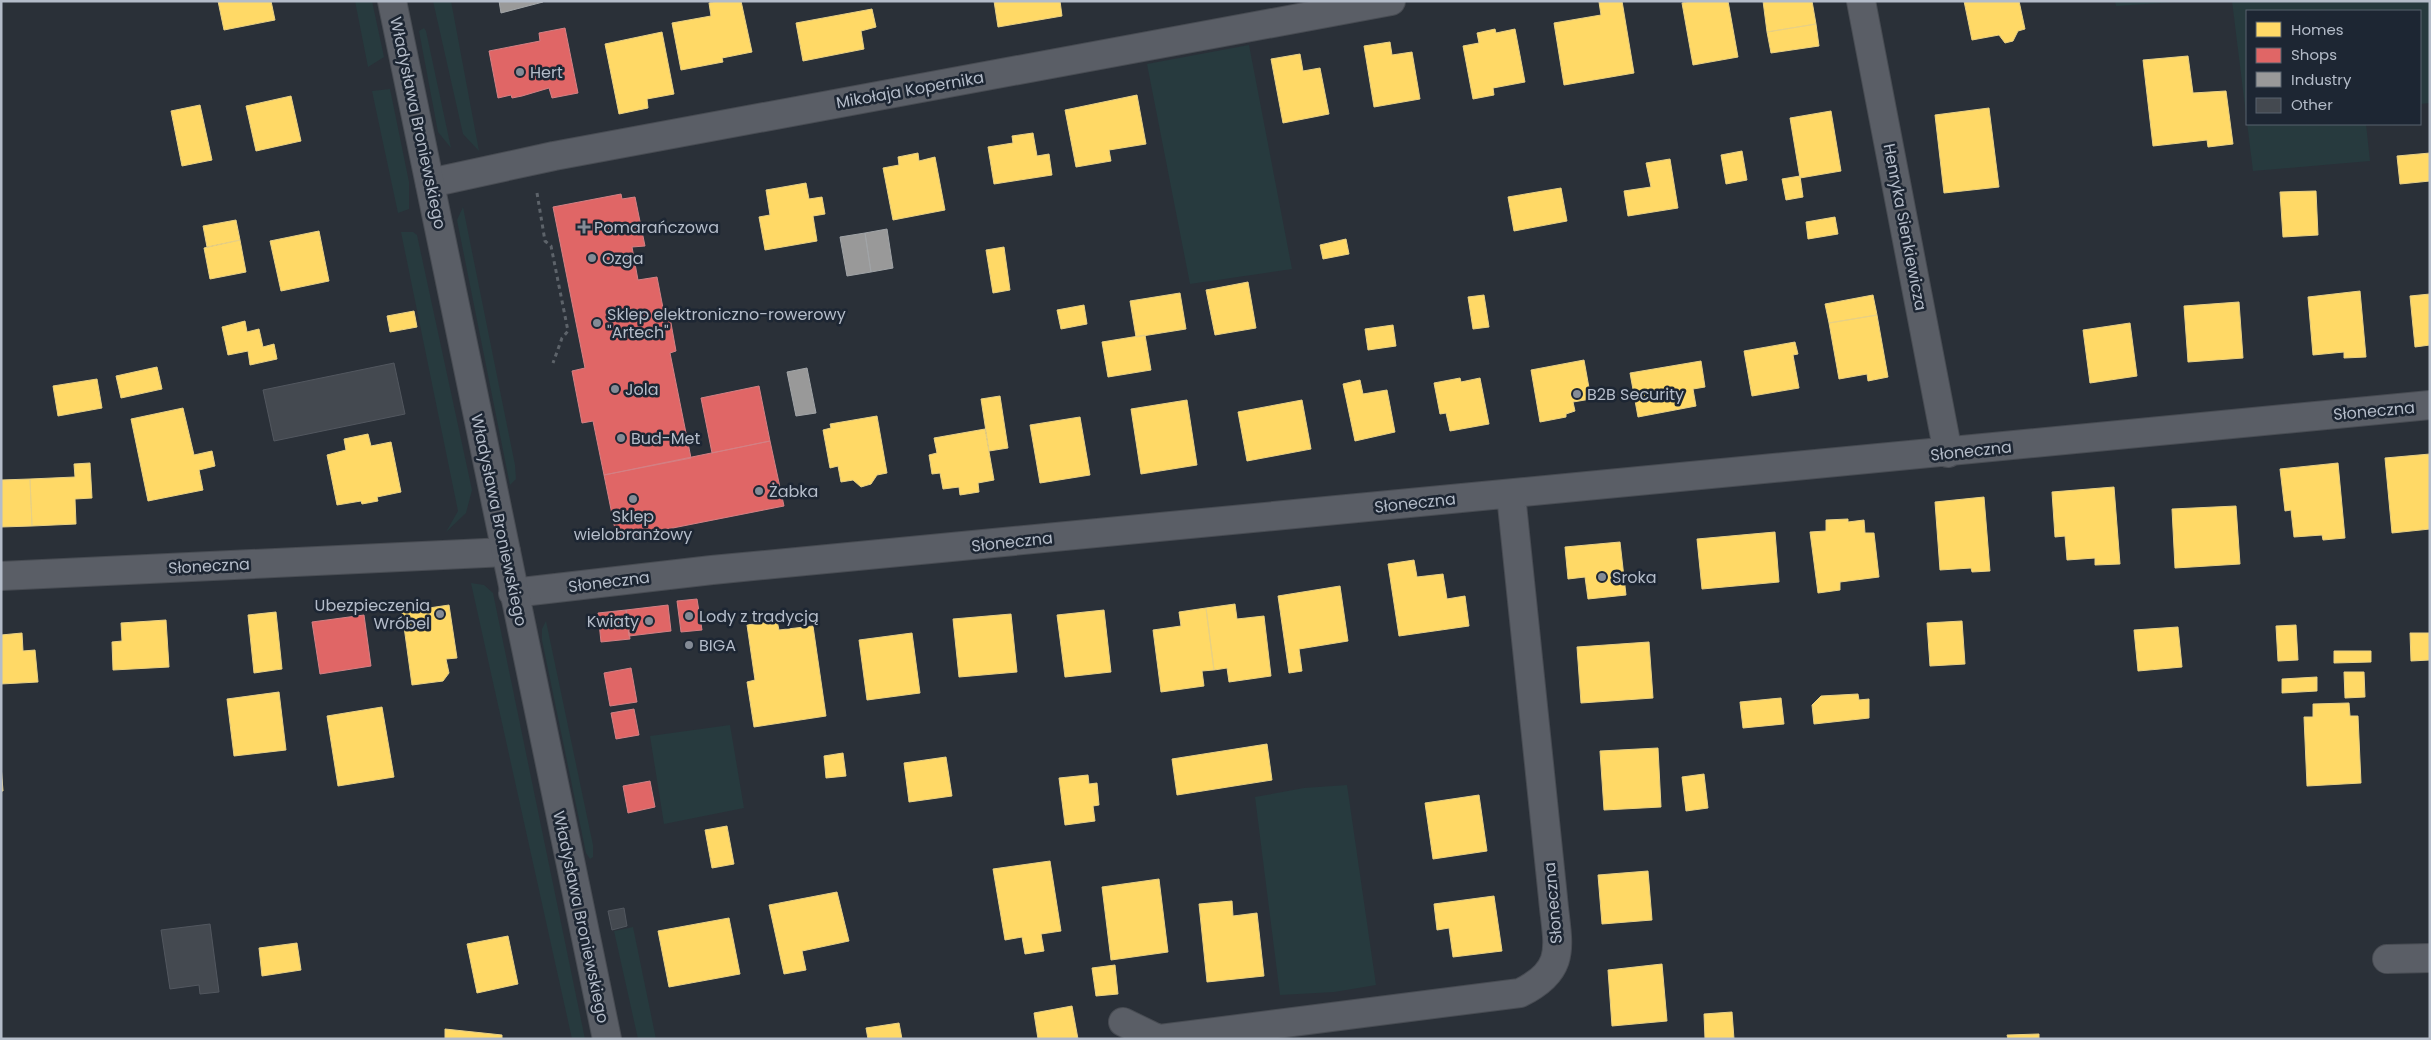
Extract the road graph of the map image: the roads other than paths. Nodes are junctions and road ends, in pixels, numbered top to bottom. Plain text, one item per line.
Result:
1 (392, 1) edge
2 (1391, 1) edge
3 (1861, 1) edge
4 (430, 184) junction
5 (2430, 405) edge
6 (1948, 453) junction
7 (1511, 495) junction
8 (506, 552) junction
9 (1, 576) edge
10 (514, 593) junction
11 (2430, 958) edge
12 (2387, 959) dead end
13 (1123, 1022) dead end
14 (606, 1039) edge
15 (1159, 1039) edge

1 - 4 street, Władysława Broniewskiego
2 - 4 street, Mikołaja Kopernika
3 - 6 street, Henryka Sienkiewicza
4 - 8 street, Władysława Broniewskiego
5 - 6 street, Słoneczna
6 - 7 street, Słoneczna
7 - 10 street, Słoneczna
7 - 15 street, Słoneczna
8 - 9 street, Słoneczna
8 - 10 street, Władysława Broniewskiego
10 - 14 street, Władysława Broniewskiego
11 - 12 street
13 - 15 street, Słoneczna

